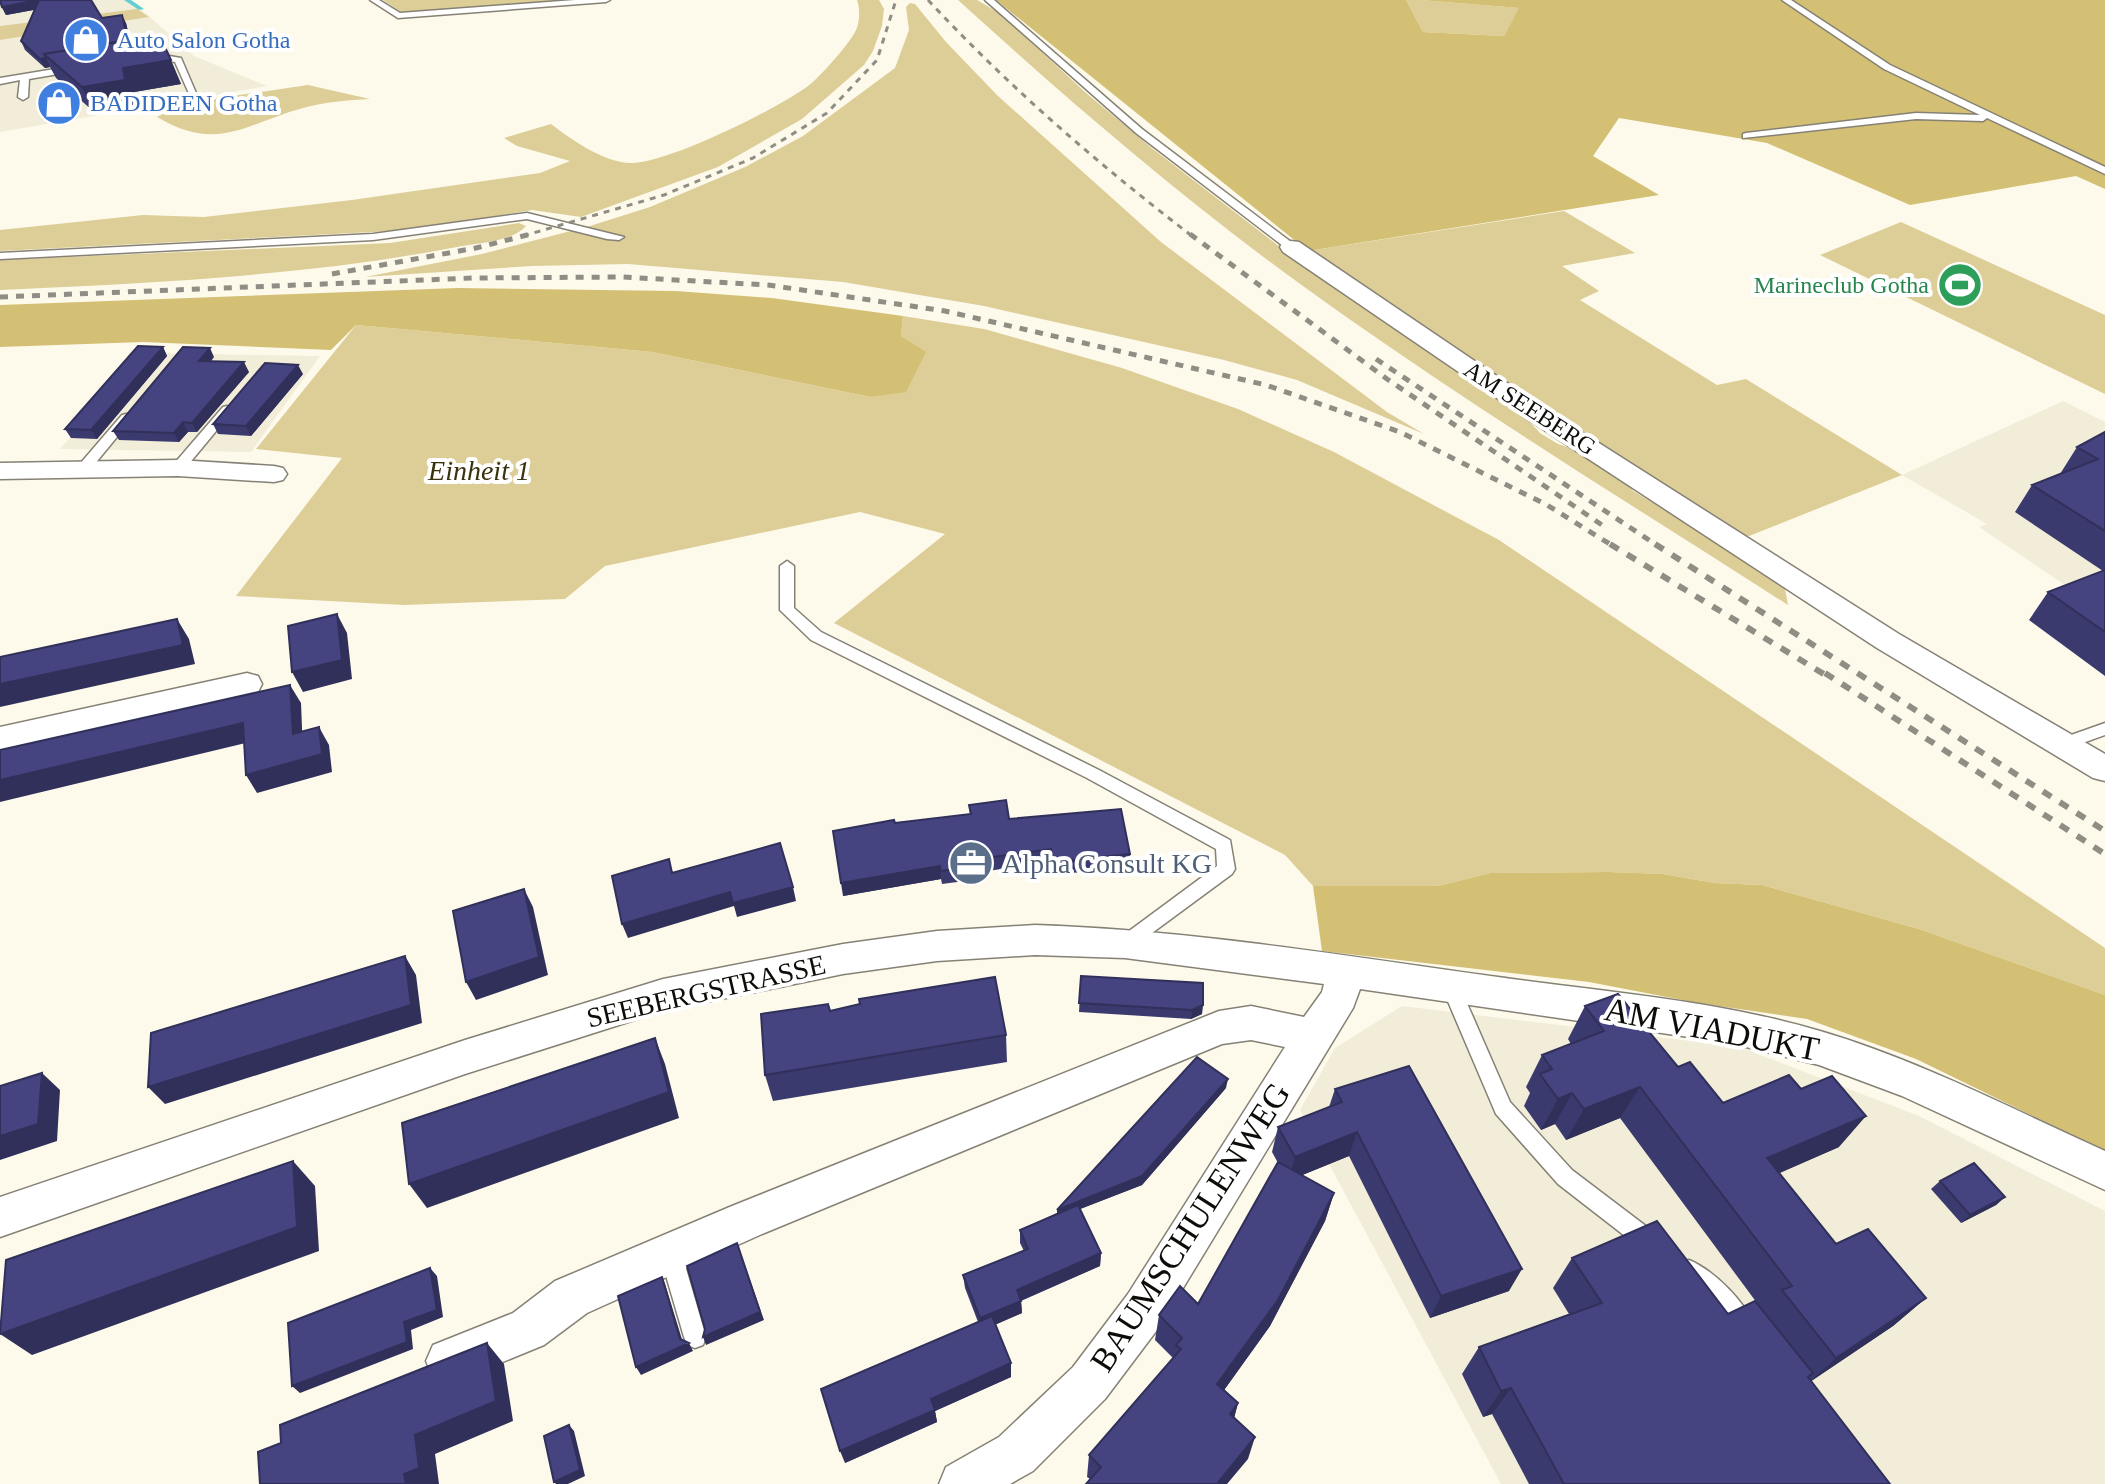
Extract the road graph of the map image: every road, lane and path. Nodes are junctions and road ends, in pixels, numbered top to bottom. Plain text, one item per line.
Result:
1 (374, 0) edge
2 (606, 0) edge
3 (989, 0) edge
4 (1786, 0) edge
5 (134, 59) edge
6 (87, 66) edge
7 (25, 77) junction
8 (0, 81) edge
9 (23, 97) dead end
10 (196, 98) dead end
11 (1992, 118) junction
12 (1746, 136) dead end
13 (2105, 171) edge
14 (619, 237) dead end
15 (1291, 247) joint
16 (0, 256) edge
17 (236, 400) edge
18 (132, 411) edge
19 (84, 468) junction
20 (178, 468) junction
21 (0, 471) edge
22 (274, 474) dead end
23 (787, 566) dead end
24 (247, 684) dead end
25 (2105, 729) edge
26 (0, 739) edge
27 (2063, 744) junction
28 (2105, 769) edge
29 (1125, 943) junction
30 (1345, 973) junction
31 (1450, 985) junction
32 (1313, 1036) junction
33 (2105, 1171) edge
34 (0, 1217) edge
35 (670, 1254) junction
36 (695, 1337) dead end
37 (1755, 1341) edge
38 (416, 1374) edge
39 (963, 1484) edge

1 - 2 lane
3 - 15 lane, AM SEEBERG
4 - 11 lane
5 - 10 lane
6 - 7 lane
7 - 8 lane
7 - 9 lane
11 - 12 lane
11 - 13 lane
14 - 16 lane
15 - 27 street, AM SEEBERG
17 - 20 lane
18 - 19 lane
19 - 20 street
19 - 21 street
20 - 22 street
23 - 29 lane
24 - 26 street
25 - 27 lane
27 - 28 street, AM SEEBERG
29 - 30 street, SEEBERGSTRASSE
29 - 34 street, SEEBERGSTRASSE
30 - 31 street, AM VIADUKT
30 - 32 street, BAUMSCHULENWEG
31 - 33 street, AM VIADUKT
31 - 37 lane
32 - 35 street
32 - 39 street, BAUMSCHULENWEG
35 - 36 lane
35 - 38 street

